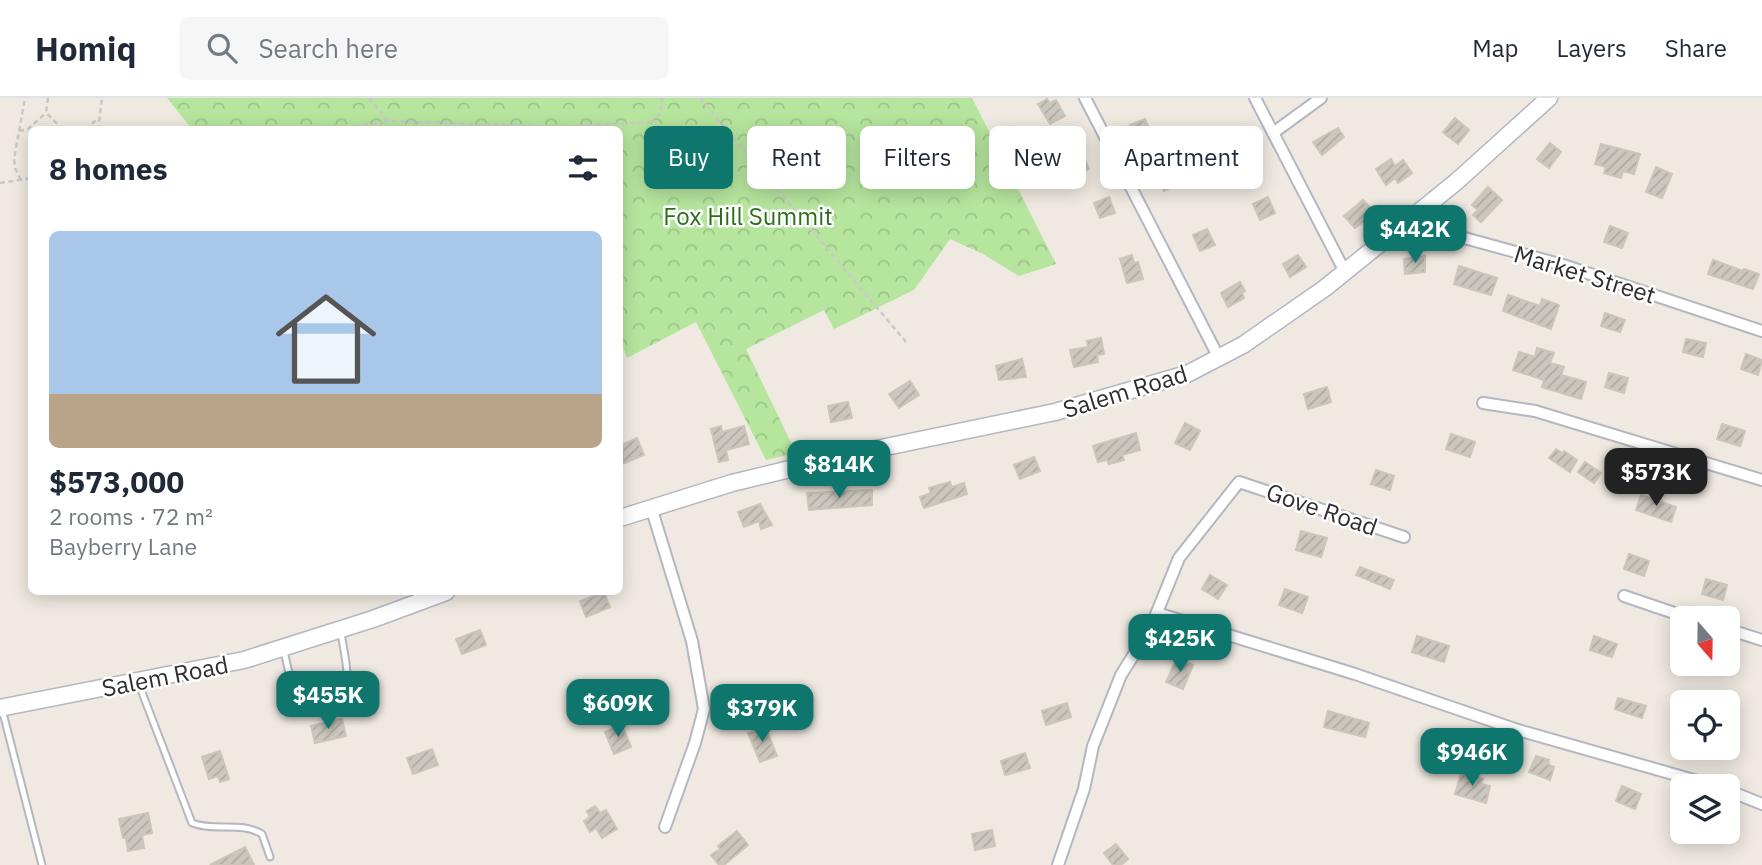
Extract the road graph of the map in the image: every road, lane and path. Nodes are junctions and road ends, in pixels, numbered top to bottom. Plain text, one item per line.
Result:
1 (25, 98) edge
2 (48, 98) edge
3 (102, 98) edge
4 (369, 98) edge
5 (662, 98) edge
6 (700, 98) edge
7 (1085, 98) edge
8 (1255, 98) edge
9 (1321, 98) edge
10 (1549, 98) edge
11 (46, 113) junction
12 (98, 118) junction
13 (388, 121) junction
14 (650, 122) junction
15 (31, 126) edge
16 (60, 126) edge
17 (90, 126) edge
18 (98, 126) edge
19 (360, 126) edge
20 (532, 126) edge
21 (579, 126) edge
22 (657, 126) edge
23 (724, 126) edge
24 (28, 129) edge
25 (19, 131) junction
26 (1273, 133) junction
27 (733, 136) edge
28 (28, 179) edge
29 (21, 180) junction
30 (0, 183) edge
31 (1406, 222) junction
32 (1345, 272) junction
33 (1762, 331) edge
34 (906, 342) dead end
35 (1219, 358) junction
36 (1483, 403) dead end
37 (1762, 480) edge
38 (651, 507) junction
39 (623, 517) edge
40 (1404, 537) dead end
41 (438, 595) edge
42 (1624, 596) dead end
43 (1670, 612) edge
44 (1157, 613) junction
45 (341, 630) junction
46 (1740, 633) edge
47 (1762, 640) edge
48 (283, 648) junction
49 (138, 682) junction
50 (1, 708) edge
51 (1673, 774) edge
52 (1740, 795) edge
53 (1762, 804) edge
54 (666, 827) dead end
55 (270, 858) dead end
56 (42, 865) edge
57 (1058, 865) edge

1 - 25 path
2 - 11 path
3 - 12 path
4 - 13 path
5 - 14 path
6 - 23 path
7 - 35 street
8 - 26 street
9 - 26 street
10 - 31 main road, Salem Road
11 - 15 path
11 - 16 path
12 - 17 path
12 - 18 path
13 - 19 path
13 - 20 path
14 - 21 path
14 - 22 path
24 - 25 path
25 - 29 path
26 - 32 street
27 - 34 path
28 - 29 path
29 - 30 path
31 - 32 main road, Salem Road
31 - 33 street, Market Street
32 - 35 main road, Salem Road
35 - 38 main road, Salem Road
36 - 37 street
38 - 39 main road, Salem Road
38 - 54 street
40 - 44 street, Gove Road
41 - 45 main road, Salem Road
42 - 43 street
44 - 51 street
44 - 57 street
45 - 48 main road, Salem Road
45 - 48 lane
46 - 47 street
48 - 49 main road, Salem Road
49 - 50 main road, Salem Road
49 - 55 lane
50 - 56 lane
52 - 53 street

